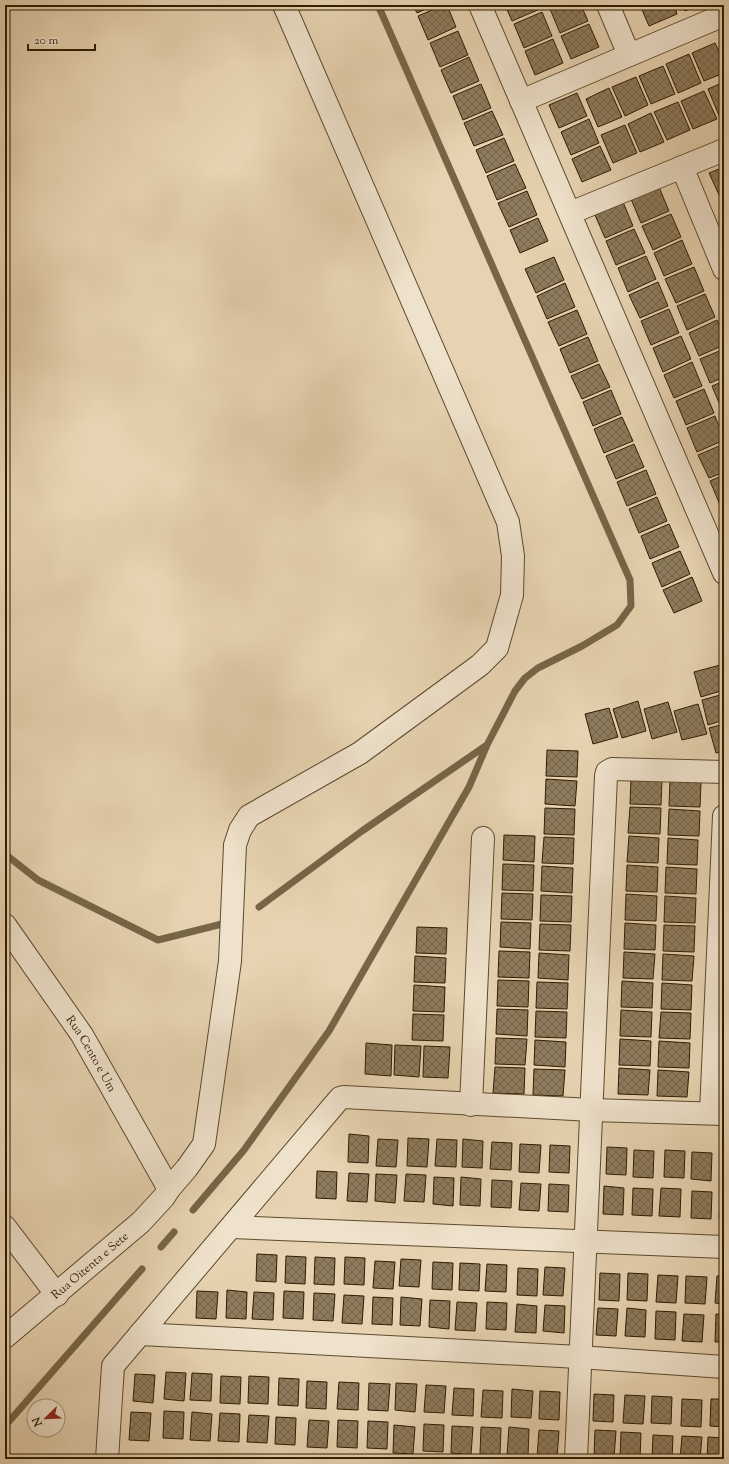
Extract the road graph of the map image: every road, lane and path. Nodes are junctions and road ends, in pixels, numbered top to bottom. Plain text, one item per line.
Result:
1 (284, 5) edge
2 (480, 5) edge
3 (608, 5) edge
4 (724, 14) edge
5 (629, 55) junction
6 (521, 100) junction
7 (724, 150) edge
8 (682, 167) junction
9 (570, 213) junction
10 (724, 269) edge
11 (724, 573) edge
12 (724, 772) edge
13 (724, 816) edge
14 (483, 838) dead end
15 (5, 925) edge
16 (471, 1105) junction
17 (592, 1110) junction
18 (717, 1113) edge
19 (169, 1188) junction
20 (5, 1227) edge
21 (232, 1227) junction
22 (584, 1241) junction
23 (724, 1247) edge
24 (57, 1295) junction
25 (140, 1334) junction
26 (5, 1337) edge
27 (579, 1357) junction
28 (724, 1367) edge
29 (107, 1459) edge
30 (576, 1459) edge

1 - 19 street, Rua Oitenta e Sete
2 - 6 street
3 - 5 street
4 - 5 street
5 - 6 street
6 - 9 street
7 - 8 street
8 - 9 street
8 - 10 street
9 - 11 street
12 - 17 street
13 - 18 street
14 - 16 street
15 - 19 street, Rua Cento e Um
16 - 17 street
16 - 21 street
17 - 18 street
17 - 22 street
19 - 24 street, Rua Oitenta e Sete
20 - 24 street
21 - 22 street
21 - 25 street
22 - 23 street
22 - 27 street
24 - 26 street, Rua Oitenta e Sete
25 - 27 street
25 - 29 street
27 - 28 street
27 - 30 street

